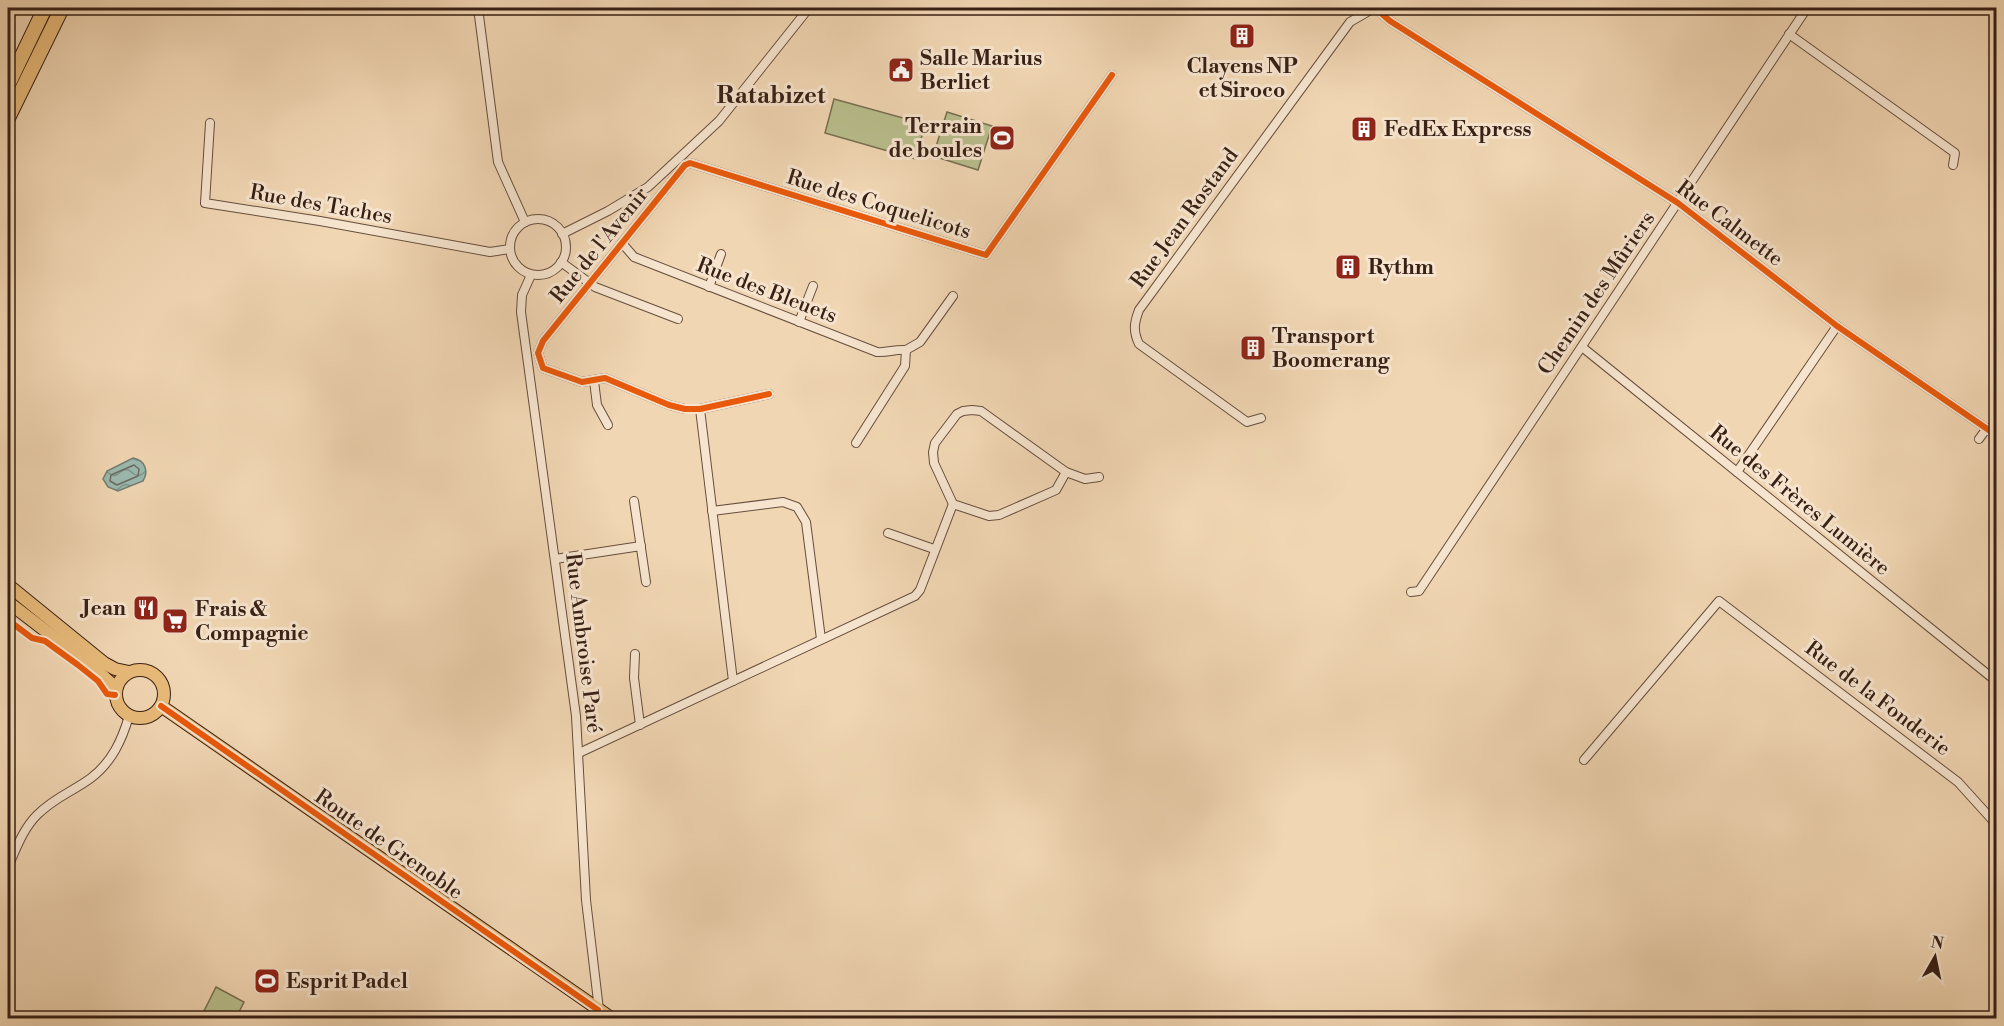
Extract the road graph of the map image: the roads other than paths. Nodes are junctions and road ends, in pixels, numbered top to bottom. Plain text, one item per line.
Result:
1 (16, 8) edge
2 (45, 8) edge
3 (62, 8) edge
4 (478, 8) edge
5 (809, 8) edge
6 (1376, 8) edge
7 (1807, 8) edge
8 (8, 18) edge
9 (1789, 34) junction
10 (1112, 75) dead end
11 (8, 85) edge
12 (8, 118) edge
13 (210, 123) dead end
14 (690, 163) joint
15 (1953, 165) dead end
16 (1678, 203) junction
17 (525, 222) junction
18 (562, 234) junction
19 (622, 243) junction
20 (510, 249) junction
21 (721, 254) dead end
22 (561, 262) junction
23 (531, 275) junction
24 (590, 283) junction
25 (813, 286) dead end
26 (709, 287) junction
27 (953, 296) dead end
28 (678, 319) dead end
29 (800, 322) junction
30 (1837, 326) junction
31 (1582, 347) junction
32 (906, 350) junction
33 (594, 381) junction
34 (8, 389) edge
35 (770, 394) dead end
36 (700, 409) junction
37 (1261, 417) dead end
38 (608, 425) dead end
39 (1987, 428) junction
40 (8, 434) edge
41 (1996, 435) edge
42 (1979, 439) dead end
43 (856, 443) dead end
44 (1066, 472) junction
45 (1737, 472) junction
46 (1098, 477) dead end
47 (634, 501) dead end
48 (953, 504) junction
49 (712, 511) junction
50 (888, 533) dead end
51 (641, 546) junction
52 (934, 549) junction
53 (555, 559) junction
54 (646, 582) dead end
55 (8, 585) edge
56 (1411, 592) dead end
57 (8, 602) edge
58 (821, 639) junction
59 (635, 654) dead end
60 (129, 672) junction
61 (733, 681) junction
62 (1996, 681) edge
63 (116, 688) junction
64 (161, 706) junction
65 (129, 716) junction
66 (640, 725) junction
67 (579, 753) junction
68 (1584, 760) dead end
69 (1996, 824) edge
70 (8, 867) edge
71 (599, 1014) edge
72 (611, 1018) edge

1 - 8 street
2 - 11 highway
3 - 12 highway
4 - 17 street
5 - 18 street, Rue de l'Avenir
6 - 16 street, Rue Calmette
6 - 37 street, Rue Jean Rostand
7 - 9 street, Chemin des Mûriers
9 - 15 street
9 - 16 street, Chemin des Mûriers
10 - 14 street, Rue des Coquelicots
13 - 20 street, Rue des Taches
14 - 19 street, Rue de l'Avenir
16 - 30 street, Rue Calmette
16 - 31 street, Chemin des Mûriers
17 - 18 street
17 - 20 street
18 - 22 street
19 - 24 street, Rue de l'Avenir
19 - 26 street, Rue des Bleuets
20 - 23 street
21 - 26 street
22 - 23 street
22 - 24 street
23 - 53 street, Rue Ambroise Paré
24 - 28 street, Rue de l'Avenir
24 - 33 street, Rue de l'Avenir
25 - 29 street
26 - 29 street, Rue des Bleuets
27 - 32 street
29 - 32 street, Rue des Bleuets
30 - 39 street, Rue Calmette
30 - 45 street
31 - 45 street, Rue des Frères Lumière
31 - 56 street, Chemin des Mûriers
32 - 43 street
33 - 36 street
33 - 38 street
34 - 40 street
35 - 36 street
36 - 49 street
39 - 41 street, Rue Calmette
39 - 42 street
44 - 46 street
44 - 48 street
44 - 48 street
45 - 62 street, Rue des Frères Lumière
47 - 51 street
48 - 52 street
49 - 58 street
49 - 61 street
50 - 52 street
51 - 53 street
51 - 54 street
52 - 58 street
53 - 67 street, Rue Ambroise Paré
55 - 60 main road
57 - 63 main road
58 - 61 street
59 - 66 street
60 - 63 main road
60 - 64 main road
61 - 66 street
63 - 65 main road
64 - 65 main road
64 - 71 main road, Route de Grenoble
65 - 70 street
66 - 67 street
67 - 71 street, Rue Ambroise Paré
68 - 69 street, Rue de la Fonderie
71 - 72 main road, Route de Grenoble

